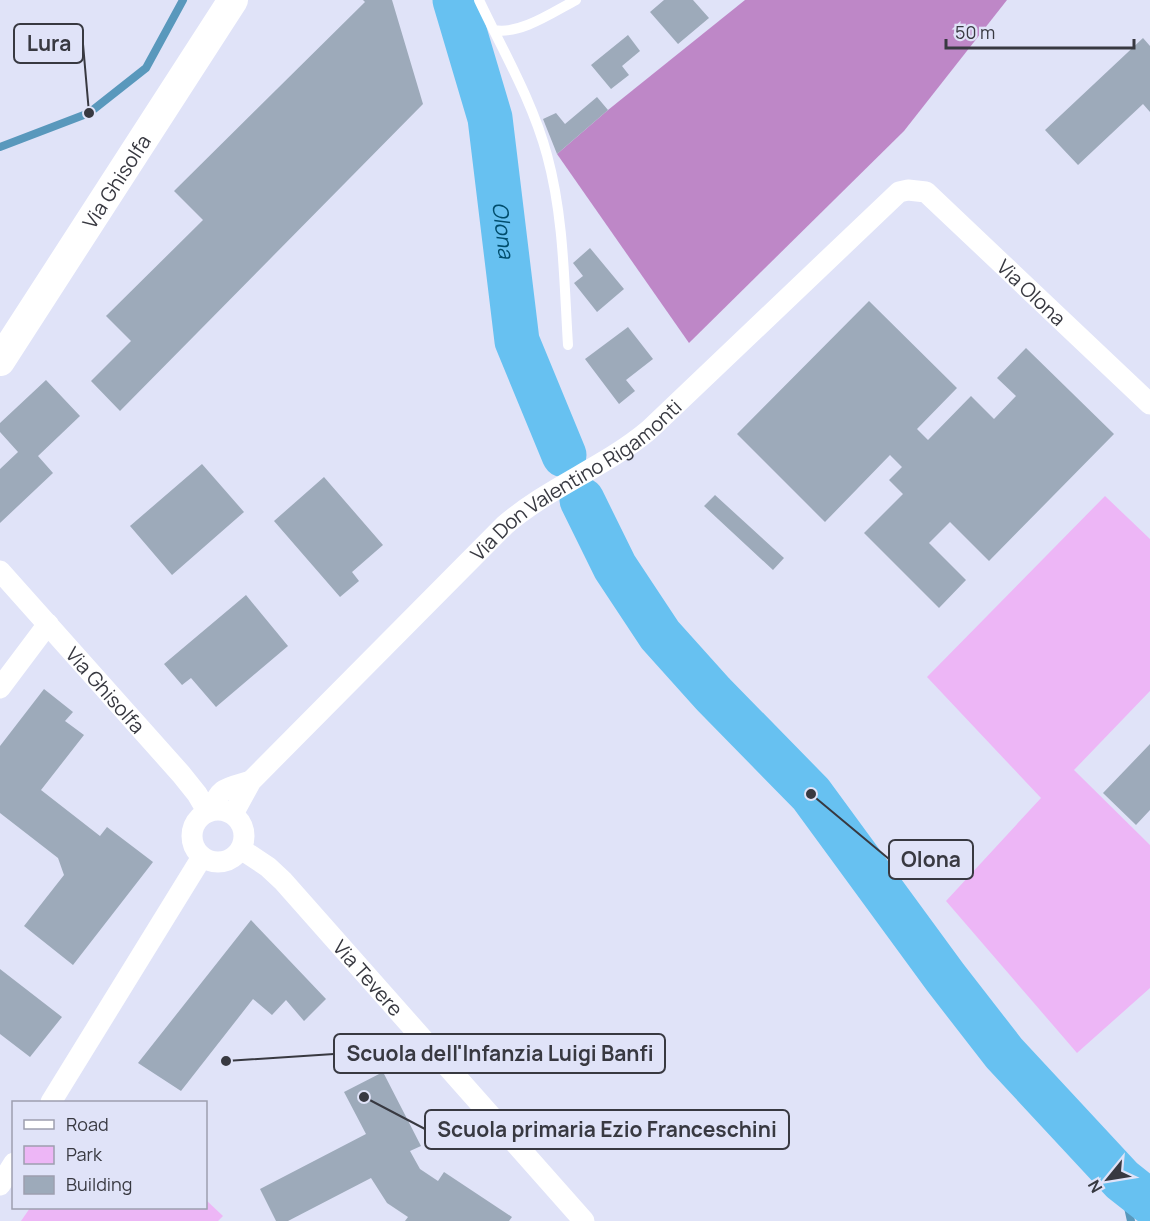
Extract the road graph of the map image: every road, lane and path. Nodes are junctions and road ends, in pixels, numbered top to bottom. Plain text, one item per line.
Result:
1 (233, 0) edge
2 (480, 0) edge
3 (576, 0) edge
4 (494, 30) junction
5 (908, 190) joint
6 (568, 345) dead end
7 (0, 361) edge
8 (1150, 404) edge
9 (0, 571) edge
10 (48, 624) junction
11 (0, 688) edge
12 (251, 781) junction
13 (209, 811) junction
14 (233, 814) junction
15 (241, 849) junction
16 (202, 857) junction
17 (52, 1101) edge
18 (12, 1166) edge
19 (0, 1185) edge
20 (584, 1221) edge

1 - 7 street, Via Ghisolfa
2 - 4 lane
3 - 4 lane
4 - 6 lane
5 - 8 street, Via Olona
5 - 12 street, Via Don Valentino Rigamonti
9 - 10 street, Via Ghisolfa
10 - 11 street
10 - 13 street, Via Ghisolfa
12 - 13 street, Via Don Valentino Rigamonti
12 - 14 street, Via Don Valentino Rigamonti
13 - 14 street
13 - 16 street
14 - 15 street
15 - 16 street
15 - 20 street, Via Tevere
16 - 17 street
18 - 19 street

